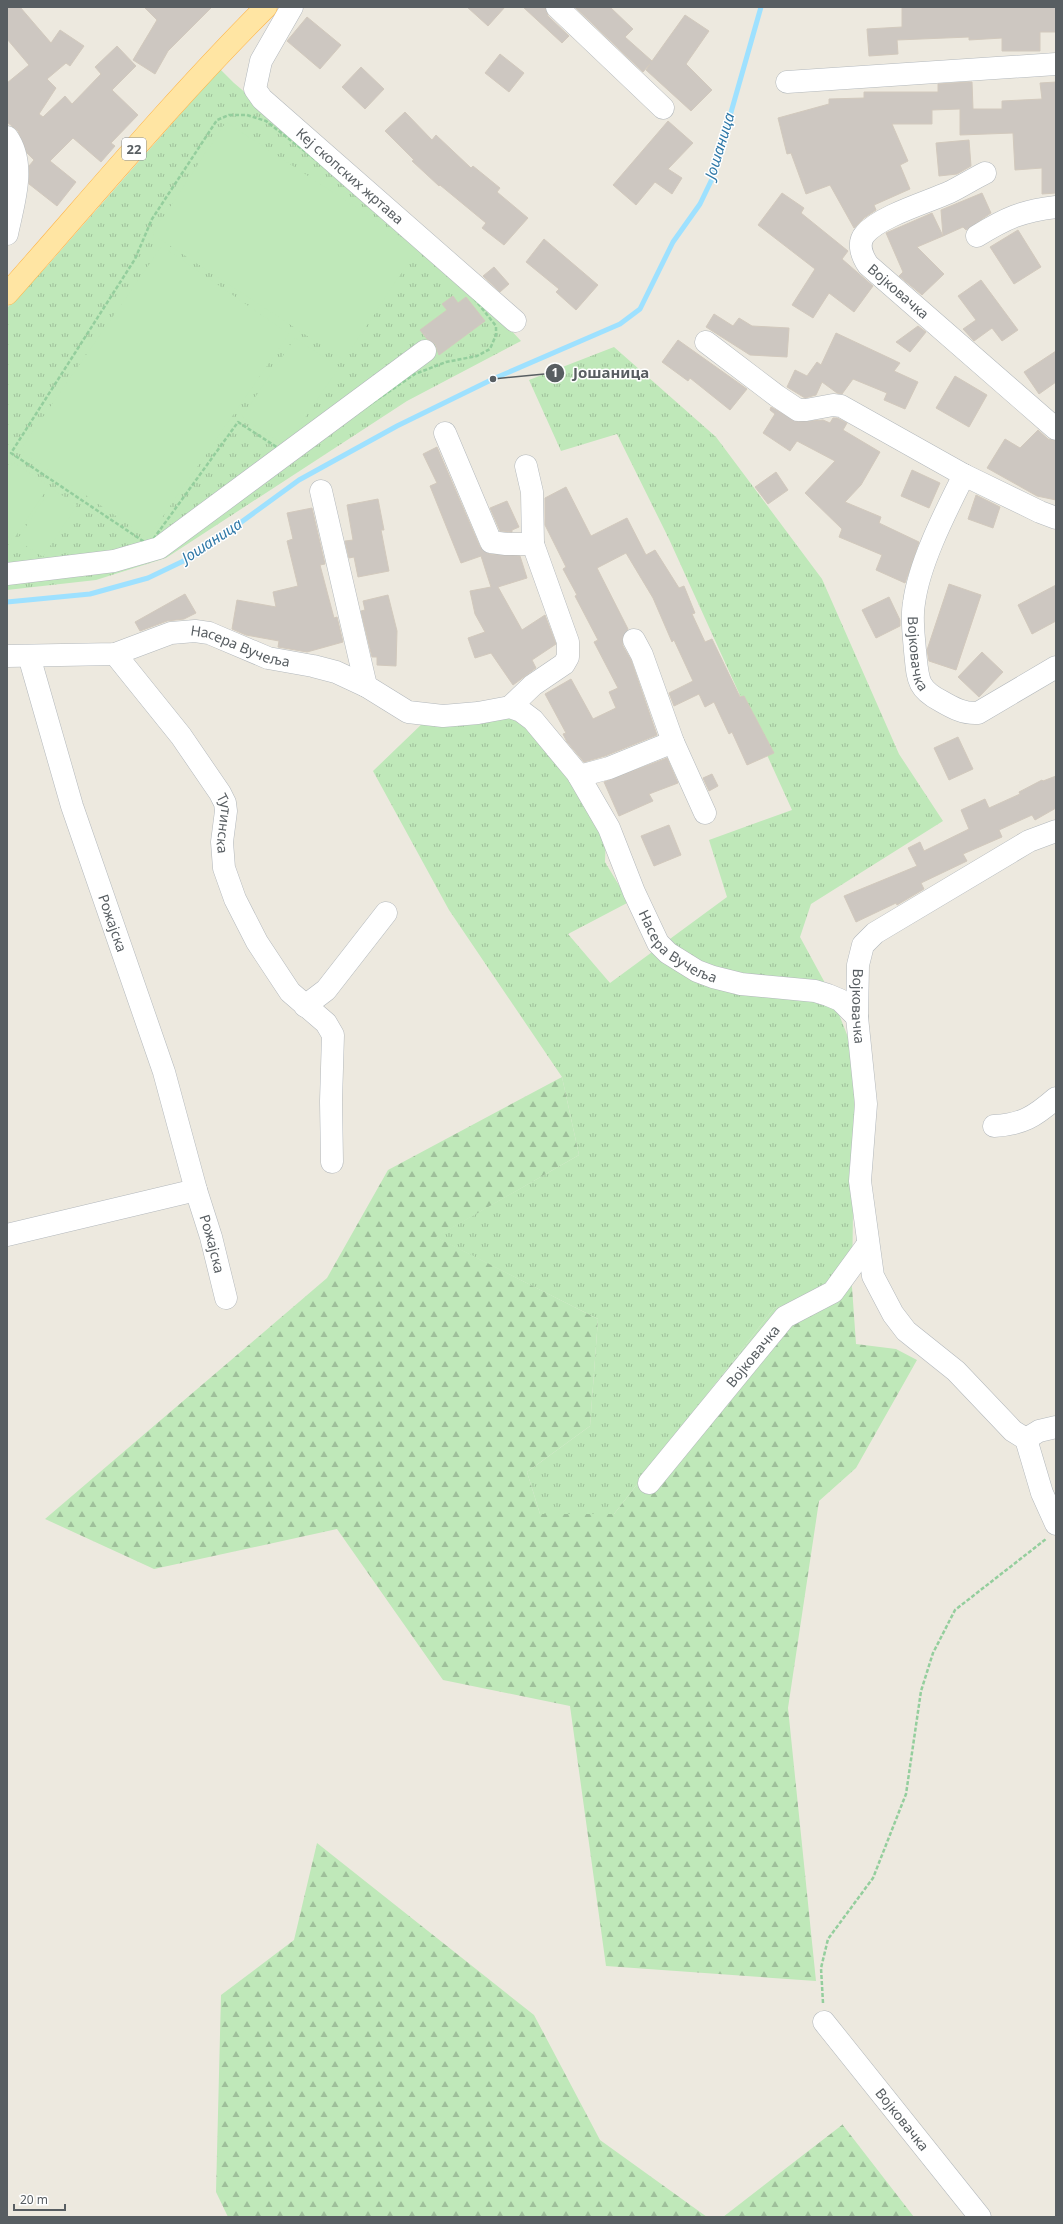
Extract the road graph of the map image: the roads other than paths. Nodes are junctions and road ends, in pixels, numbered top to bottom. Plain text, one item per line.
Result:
1 (266, 7) edge
2 (292, 7) edge
3 (557, 7) edge
4 (1056, 64) edge
5 (787, 82) dead end
6 (663, 108) dead end
7 (7, 137) edge
8 (985, 173) dead end
9 (1056, 207) edge
10 (7, 234) edge
11 (977, 236) dead end
12 (7, 294) edge
13 (515, 321) dead end
14 (706, 342) dead end
15 (425, 351) dead end
16 (1056, 429) edge
17 (445, 433) dead end
18 (526, 466) dead end
19 (964, 475) junction
20 (321, 491) dead end
21 (1056, 518) edge
22 (533, 544) junction
23 (7, 574) edge
24 (634, 640) dead end
25 (115, 654) junction
26 (7, 656) edge
27 (29, 656) junction
28 (1056, 667) edge
29 (366, 686) junction
30 (510, 707) junction
31 (673, 742) junction
32 (579, 776) junction
33 (705, 813) dead end
34 (1056, 831) edge
35 (386, 913) dead end
36 (305, 1006) junction
37 (857, 1017) junction
38 (1056, 1098) edge
39 (994, 1126) dead end
40 (332, 1162) dead end
41 (196, 1190) junction
42 (7, 1235) edge
43 (868, 1244) junction
44 (226, 1298) dead end
45 (1056, 1427) edge
46 (1026, 1438) junction
47 (649, 1483) dead end
48 (1053, 1530) edge
49 (824, 2022) road end
50 (980, 2217) edge

1 - 12 main road, 22
2 - 13 street, Кеј скопских жртава
3 - 6 street
4 - 5 street
7 - 10 street
8 - 16 street, Војковачка
9 - 11 street
14 - 19 street
15 - 23 street
17 - 22 street
18 - 22 street
19 - 21 street
19 - 28 street, Војковачка
20 - 29 street
22 - 30 street
24 - 31 street
25 - 27 street
25 - 29 street, Насера Вучеља
25 - 36 street, Тутинска
26 - 27 street
27 - 41 street, Рожајска
29 - 30 street, Насера Вучеља
30 - 32 street, Насера Вучеља
31 - 32 street
31 - 33 street
32 - 37 street, Насера Вучеља
34 - 37 street, Војковачка
35 - 36 street
36 - 40 street, Тутинска
37 - 43 street, Војковачка
38 - 39 street
41 - 42 street
41 - 44 street, Рожајска
43 - 46 street, Војковачка
43 - 47 street, Војковачка
45 - 46 street
46 - 48 street
49 - 50 street, Војковачка

